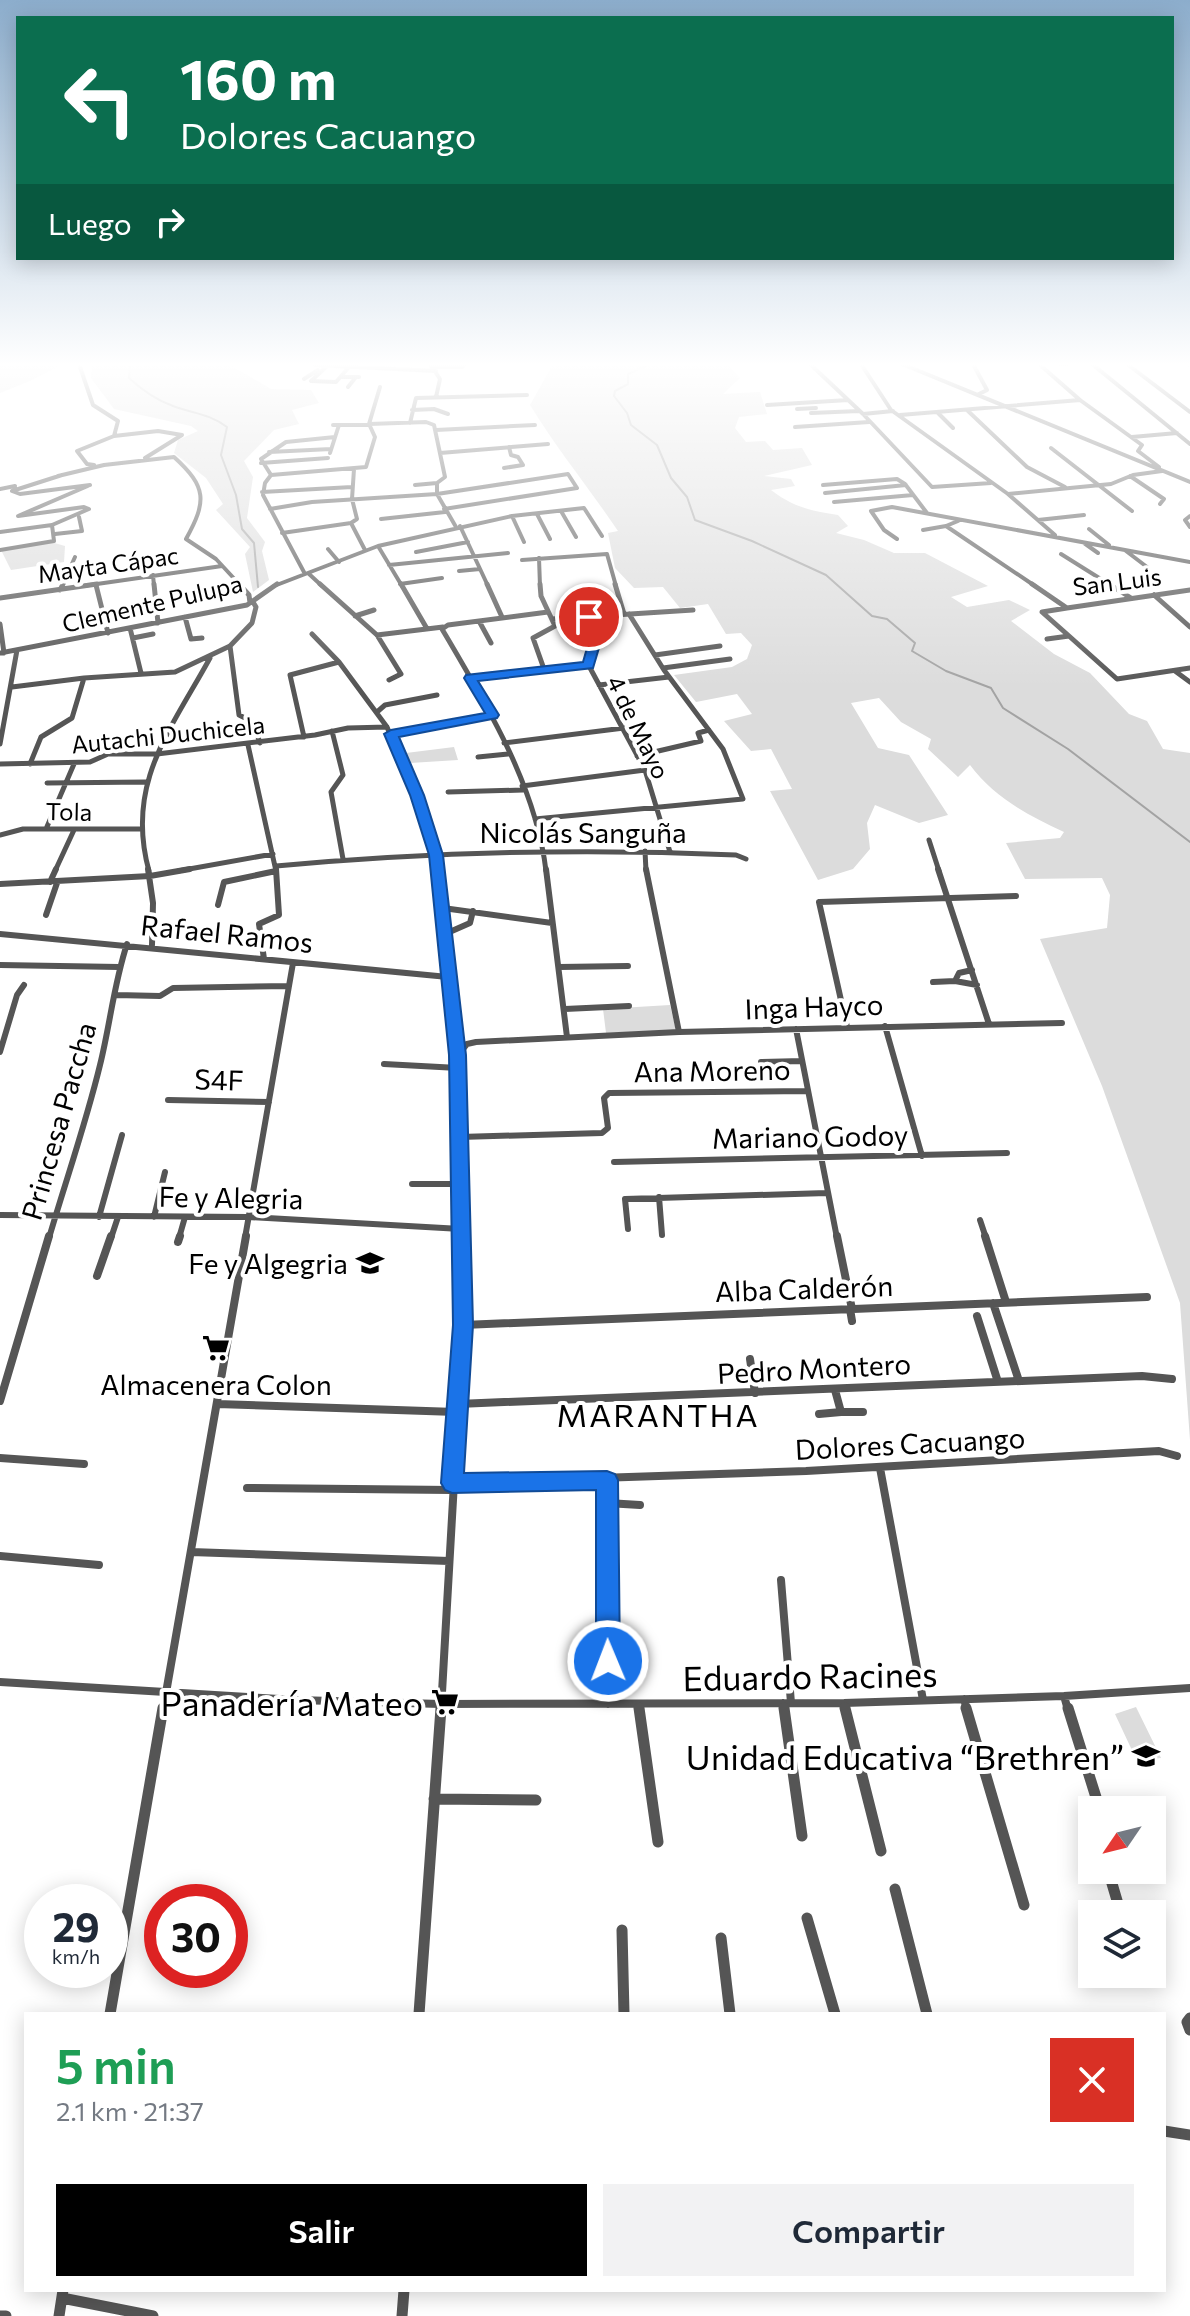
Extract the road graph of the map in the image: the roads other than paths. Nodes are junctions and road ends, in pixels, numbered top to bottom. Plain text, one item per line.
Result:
1 (73, 472) edge
2 (189, 472) edge
3 (269, 472) edge
4 (302, 472) edge
5 (354, 472) edge
6 (444, 472) edge
7 (917, 472) edge
8 (975, 472) edge
9 (1036, 472) edge
10 (1081, 472) edge
11 (1157, 472) edge
12 (1167, 472) edge
13 (62, 475) junction
14 (271, 475) junction
15 (1130, 476) junction
16 (927, 482) junction
17 (1190, 482) edge
18 (437, 483) junction
19 (991, 483) junction
20 (906, 484) junction
21 (415, 485) dead end
22 (823, 485) dead end
23 (1099, 486) junction
24 (352, 487) junction
25 (0, 489) edge
26 (1067, 489) junction
27 (262, 492) junction
28 (825, 493) dead end
29 (437, 494) junction
30 (1008, 494) junction
31 (913, 495) junction
32 (352, 499) junction
33 (834, 502) dead end
34 (1160, 504) dead end
35 (270, 509) junction
36 (444, 511) junction
37 (561, 511) junction
38 (1132, 511) dead end
39 (927, 513) junction
40 (537, 514) junction
41 (1084, 515) dead end
42 (512, 516) junction
43 (1190, 516) edge
44 (79, 517) dead end
45 (381, 519) dead end
46 (960, 520) junction
47 (1038, 520) junction
48 (351, 523) junction
49 (52, 525) junction
50 (946, 526) junction
51 (458, 527) junction
52 (1190, 527) edge
53 (1089, 529) dead end
54 (923, 530) dead end
55 (0, 532) edge
56 (282, 533) junction
57 (55, 534) junction
58 (602, 536) dead end
59 (1057, 536) junction
60 (576, 537) dead end
61 (550, 539) dead end
62 (897, 539) dead end
63 (1083, 541) junction
64 (468, 542) junction
65 (524, 542) dead end
66 (378, 546) junction
67 (1110, 547) junction
68 (328, 549) dead end
69 (0, 550) edge
70 (365, 550) junction
71 (1125, 550) junction
72 (416, 552) dead end
73 (508, 553) dead end
74 (1098, 553) dead end
75 (1061, 554) dead end
76 (475, 556) junction
77 (75, 557) dead end
78 (539, 558) junction
79 (522, 560) dead end
80 (339, 562) junction
81 (1190, 562) edge
82 (389, 565) junction
83 (222, 566) junction
84 (1147, 567) dead end
85 (480, 569) junction
86 (459, 571) dead end
87 (307, 574) junction
88 (153, 575) junction
89 (442, 578) dead end
90 (400, 584) junction
91 (96, 585) junction
92 (60, 590) junction
93 (1190, 590) edge
94 (1154, 595) junction
95 (0, 598) edge
96 (1131, 598) junction
97 (251, 603) junction
98 (1067, 608) junction
99 (374, 610) dead end
100 (693, 610) dead end
101 (548, 612) junction
102 (627, 614) junction
103 (355, 616) junction
104 (185, 617) junction
105 (502, 617) junction
106 (589, 617) junction
107 (552, 619) junction
108 (479, 621) junction
109 (158, 623) junction
110 (0, 624) edge
111 (426, 627) junction
112 (443, 627) junction
113 (1190, 627) edge
114 (130, 628) junction
115 (108, 633) junction
116 (153, 634) dead end
117 (312, 634) dead end
118 (377, 635) junction
119 (1069, 636) junction
120 (133, 638) junction
121 (202, 638) dead end
122 (1047, 639) dead end
123 (491, 643) dead end
124 (230, 646) junction
125 (720, 646) dead end
126 (17, 650) junction
127 (2, 653) edge
128 (655, 655) junction
129 (210, 658) junction
130 (730, 659) dead end
131 (339, 662) junction
132 (589, 666) junction
133 (663, 668) junction
134 (1190, 668) edge
135 (544, 669) junction
136 (1175, 671) junction
137 (141, 673) junction
138 (669, 677) junction
139 (84, 678) junction
140 (470, 678) junction
141 (389, 680) dead end
142 (1190, 682) edge
143 (599, 685) junction
144 (12, 687) junction
145 (437, 695) dead end
146 (377, 712) junction
147 (493, 715) junction
148 (387, 727) junction
149 (624, 728) junction
150 (709, 730) junction
151 (332, 731) junction
152 (391, 734) junction
153 (304, 737) junction
154 (260, 743) junction
155 (504, 743) junction
156 (0, 744) edge
157 (248, 745) junction
158 (157, 754) junction
159 (508, 754) junction
160 (637, 756) junction
161 (478, 757) dead end
162 (0, 764) edge
163 (30, 764) junction
164 (74, 764) junction
165 (645, 770) junction
166 (146, 782) junction
167 (47, 783) dead end
168 (67, 784) junction
169 (522, 788) junction
170 (448, 792) dead end
171 (656, 808) junction
172 (535, 819) junction
173 (46, 829) junction
174 (140, 829) junction
175 (74, 830) junction
176 (0, 835) edge
177 (929, 840) dead end
178 (645, 851) junction
179 (670, 852) junction
180 (544, 853) junction
181 (273, 854) junction
182 (436, 855) junction
183 (343, 859) junction
184 (746, 859) dead end
185 (276, 868) junction
186 (150, 876) junction
187 (54, 882) junction
188 (0, 884) edge
189 (1016, 896) dead end
190 (948, 899) junction
191 (218, 905) dead end
192 (443, 908) junction
193 (473, 911) junction
194 (46, 915) dead end
195 (552, 923) junction
196 (0, 934) edge
197 (445, 934) junction
198 (127, 944) junction
199 (152, 945) junction
200 (264, 959) junction
201 (293, 963) junction
202 (0, 965) edge
203 (628, 966) dead end
204 (119, 967) junction
205 (559, 967) junction
206 (972, 970) junction
207 (448, 977) junction
208 (955, 981) junction
209 (933, 982) dead end
210 (24, 985) dead end
211 (977, 985) junction
212 (289, 986) junction
213 (116, 995) junction
214 (629, 1006) dead end
215 (565, 1009) junction
216 (1062, 1023) dead end
217 (989, 1024) junction
218 (885, 1026) junction
219 (847, 1027) junction
220 (796, 1029) junction
221 (679, 1032) junction
222 (567, 1037) junction
223 (0, 1052) edge
224 (458, 1055) junction
225 (802, 1061) junction
226 (761, 1062) dead end
227 (384, 1064) dead end
228 (458, 1068) junction
229 (806, 1091) junction
230 (168, 1100) dead end
231 (269, 1102) junction
232 (122, 1135) dead end
233 (460, 1137) junction
234 (1007, 1153) dead end
235 (922, 1156) junction
236 (823, 1159) junction
237 (614, 1162) dead end
238 (165, 1172) dead end
239 (412, 1184) dead end
240 (461, 1184) junction
241 (827, 1193) junction
242 (659, 1197) junction
243 (0, 1215) edge
244 (53, 1217) junction
245 (99, 1217) junction
246 (118, 1217) junction
247 (154, 1217) junction
248 (185, 1217) junction
249 (248, 1217) junction
250 (980, 1220) dead end
251 (461, 1229) junction
252 (628, 1229) dead end
253 (662, 1235) dead end
254 (178, 1242) dead end
255 (97, 1276) dead end
256 (1147, 1297) dead end
257 (1006, 1302) junction
258 (993, 1303) junction
259 (851, 1309) junction
260 (977, 1316) dead end
261 (852, 1321) dead end
262 (463, 1325) junction
263 (750, 1359) dead end
264 (1172, 1379) dead end
265 (1019, 1381) junction
266 (998, 1382) junction
267 (835, 1390) junction
268 (755, 1393) junction
269 (0, 1401) edge
270 (217, 1404) junction
271 (457, 1408) junction
272 (841, 1412) junction
273 (863, 1412) dead end
274 (819, 1414) dead end
275 (1177, 1456) dead end
276 (0, 1458) edge
277 (84, 1464) dead end
278 (880, 1468) junction
279 (607, 1480) junction
280 (452, 1487) junction
281 (247, 1488) dead end
282 (607, 1503) junction
283 (640, 1505) dead end
284 (191, 1552) junction
285 (0, 1556) edge
286 (449, 1561) junction
287 (99, 1565) dead end
288 (781, 1580) dead end
289 (0, 1682) edge
290 (1190, 1688) edge
291 (165, 1691) junction
292 (1064, 1696) junction
293 (964, 1699) junction
294 (923, 1700) junction
295 (787, 1703) junction
296 (844, 1703) junction
297 (441, 1704) junction
298 (608, 1704) junction
299 (638, 1704) junction
300 (1096, 1796) edge
301 (434, 1799) junction
302 (536, 1800) dead end
303 (802, 1836) dead end
304 (658, 1842) dead end
305 (881, 1851) dead end
306 (895, 1889) dead end
307 (1024, 1905) dead end
308 (807, 1918) dead end
309 (622, 1930) dead end
310 (721, 1938) dead end
311 (110, 2012) edge
312 (419, 2012) edge
313 (624, 2012) edge
314 (730, 2012) edge
315 (834, 2012) edge
316 (926, 2012) edge
317 (1190, 2018) edge
318 (1190, 2030) edge
319 (1166, 2131) edge
320 (1190, 2135) edge
321 (404, 2292) edge
322 (63, 2294) edge
323 (59, 2316) edge
324 (153, 2316) edge
325 (402, 2316) edge

1 - 13 street
2 - 83 street
3 - 14 street
4 - 14 street
5 - 24 street
6 - 18 street
7 - 16 street
8 - 19 street
9 - 26 street
10 - 23 street
11 - 15 street
12 - 17 street
13 - 25 street
13 - 49 street
14 - 27 street
15 - 23 street
15 - 34 street
16 - 19 street
16 - 20 street
18 - 21 street
18 - 29 street
19 - 30 street
20 - 22 street
20 - 28 street
20 - 31 street
23 - 26 street
23 - 38 street
24 - 27 street
24 - 32 street
26 - 30 street
27 - 35 street
29 - 32 street
29 - 36 street
29 - 36 street
30 - 47 street
31 - 33 street
31 - 39 street
32 - 35 street
32 - 48 street
35 - 56 street
36 - 45 street
36 - 51 street
37 - 40 street, Clemente Pulupa
37 - 58 street, Clemente Pulupa
37 - 60 street
39 - 46 street
39 - 62 street
40 - 42 street, Clemente Pulupa
40 - 61 street
41 - 47 street
42 - 51 street, Clemente Pulupa
42 - 65 street
43 - 52 street
44 - 57 street
46 - 50 street
46 - 59 street
47 - 59 street
48 - 56 street
48 - 70 street
49 - 55 street
49 - 57 street
50 - 54 street
50 - 98 street, San Luis
51 - 64 street
51 - 66 street, Clemente Pulupa
53 - 67 street
56 - 87 street
57 - 69 street
59 - 63 street
63 - 67 street
63 - 74 street
64 - 72 street
64 - 76 street
66 - 70 street, Clemente Pulupa
66 - 82 street
67 - 71 street
68 - 80 street
70 - 80 street, Clemente Pulupa
71 - 81 street
71 - 84 street
73 - 76 street
75 - 96 street
76 - 82 street
76 - 85 street
77 - 92 street
78 - 79 street
78 - 101 street
78 - 102 street
80 - 87 street, Clemente Pulupa
82 - 90 street
83 - 88 street, Mayta Cápac
83 - 97 street
85 - 86 street
85 - 105 street
87 - 97 street, Clemente Pulupa
87 - 103 street
88 - 91 street, Mayta Cápac
88 - 109 street
89 - 90 street
90 - 111 street
91 - 92 street, Mayta Cápac
91 - 115 street
92 - 95 street, Mayta Cápac
93 - 94 street, San Luis
94 - 96 street, San Luis
94 - 113 street
96 - 98 street, San Luis
97 - 104 street, Clemente Pulupa
97 - 124 street
98 - 119 street
99 - 103 street
100 - 102 street
101 - 105 street
101 - 107 street
102 - 106 street
102 - 128 street
103 - 118 street
104 - 109 street, Clemente Pulupa
104 - 121 street
105 - 108 street
106 - 107 street
106 - 132 street, 4 de Mayo
107 - 135 street
108 - 112 street
108 - 123 street
109 - 114 street, Clemente Pulupa
110 - 127 street
111 - 112 street
111 - 118 street
112 - 140 street
114 - 115 street, Clemente Pulupa
114 - 120 street
115 - 126 street, Clemente Pulupa
116 - 120 street
117 - 131 street
118 - 141 street
119 - 122 street
119 - 136 street
120 - 137 street
124 - 129 street
124 - 154 street
125 - 128 street
126 - 127 street, Clemente Pulupa
126 - 144 street
128 - 133 street
129 - 137 street
129 - 158 street
130 - 133 street
131 - 146 street
131 - 153 street
132 - 135 street
132 - 143 street, 4 de Mayo
133 - 138 street
134 - 136 street
135 - 140 street
136 - 142 street
137 - 139 street
138 - 143 street
138 - 150 street
139 - 144 street
139 - 163 street
140 - 147 street
143 - 149 street, 4 de Mayo
144 - 156 street
145 - 146 street
146 - 148 street
147 - 152 street
147 - 155 street
148 - 151 street, Autachi Duchicela
148 - 152 street
149 - 155 street
149 - 160 street, 4 de Mayo
150 - 160 street
150 - 171 street
151 - 153 street, Autachi Duchicela
151 - 183 street
152 - 182 street
153 - 154 street, Autachi Duchicela
154 - 157 street, Autachi Duchicela
155 - 159 street
157 - 158 street, Autachi Duchicela
157 - 181 street
158 - 164 street, Autachi Duchicela
158 - 166 street
159 - 161 street
159 - 169 street
160 - 165 street, 4 de Mayo
162 - 163 street, Autachi Duchicela
163 - 164 street, Autachi Duchicela
164 - 168 street
165 - 169 street
165 - 171 street, 4 de Mayo
166 - 168 street
166 - 174 street
167 - 168 street
168 - 173 street
169 - 170 street
169 - 172 street
171 - 172 street
171 - 179 street, 4 de Mayo
172 - 180 street
173 - 175 street, Tola
173 - 176 street, Tola
174 - 175 street, Tola
174 - 186 street
175 - 187 street
177 - 190 street
178 - 179 street, Nicolás Sanguña
178 - 180 street, Nicolás Sanguña
178 - 221 street
179 - 184 street, Nicolás Sanguña
180 - 182 street, Nicolás Sanguña
180 - 195 street
181 - 185 street
181 - 186 street
182 - 183 street, Nicolás Sanguña
182 - 192 street
183 - 185 street, Nicolás Sanguña
185 - 191 street, Nicolás Sanguña
185 - 200 street
186 - 187 street
186 - 199 street
187 - 188 street
187 - 194 street
189 - 190 street
190 - 206 street
190 - 219 street
192 - 193 street
192 - 197 street
193 - 195 street
193 - 197 street
195 - 205 street
196 - 198 street, Rafael Ramos
197 - 207 street
198 - 199 street, Rafael Ramos
198 - 204 street, Princesa Paccha
199 - 200 street, Rafael Ramos
200 - 201 street, Rafael Ramos
201 - 207 street, Rafael Ramos
201 - 212 street
202 - 204 street
203 - 205 street
204 - 213 street, Princesa Paccha
205 - 215 street
206 - 208 street
206 - 211 street
207 - 224 street
208 - 209 street
208 - 211 street
210 - 223 street
211 - 217 street
212 - 213 street
212 - 231 street
213 - 244 street, Princesa Paccha
214 - 215 street
215 - 222 street
216 - 217 street, Inga Hayco
217 - 218 street, Inga Hayco
218 - 219 street, Inga Hayco
218 - 235 street
219 - 220 street, Inga Hayco
220 - 221 street, Inga Hayco
220 - 225 street
221 - 222 street, Inga Hayco
222 - 224 street, Inga Hayco
224 - 228 street
225 - 226 street
225 - 229 street
227 - 228 street
228 - 233 street
229 - 233 street, Ana Moreno
229 - 236 street
230 - 231 street, S4F
231 - 249 street
232 - 245 street
233 - 240 street
234 - 235 street, Mariano Godoy
235 - 236 street, Mariano Godoy
236 - 237 street, Mariano Godoy
236 - 241 street
238 - 247 street
239 - 240 street
240 - 251 street
241 - 242 street
241 - 259 street
242 - 252 street
242 - 253 street
243 - 244 street, Fe y Alegria
244 - 245 street, Fe y Alegria
244 - 269 street, Princesa Paccha
245 - 246 street, Fe y Alegria
246 - 247 street, Fe y Alegria
246 - 255 street
247 - 248 street, Fe y Alegria
248 - 249 street, Fe y Alegria
248 - 254 street
249 - 251 street, Fe y Alegria
249 - 270 street
250 - 257 street
251 - 262 street
256 - 257 street, Alba Calderón
257 - 258 street, Alba Calderón
258 - 259 street, Alba Calderón
258 - 265 street
259 - 261 street
259 - 262 street, Alba Calderón
260 - 266 street
262 - 271 street
263 - 268 street
264 - 265 street, Pedro Montero
265 - 266 street, Pedro Montero
266 - 267 street, Pedro Montero
267 - 268 street, Pedro Montero
267 - 272 street
268 - 271 street, Pedro Montero
270 - 271 street, Pedro Montero
270 - 284 street
271 - 280 street
272 - 273 street
272 - 274 street
275 - 278 street, Dolores Cacuango
276 - 277 street
278 - 279 street, Dolores Cacuango
278 - 294 street
279 - 280 street, Dolores Cacuango
279 - 282 street
280 - 281 street, Dolores Cacuango
280 - 286 street
282 - 283 street
282 - 298 street
284 - 286 street
284 - 291 street
285 - 287 street
286 - 297 street
288 - 295 street
289 - 291 street, Eduardo Racines
290 - 292 street, Eduardo Racines
291 - 297 street, Eduardo Racines
291 - 311 street
292 - 293 street, Eduardo Racines
292 - 300 street
293 - 294 street, Eduardo Racines
293 - 307 street
294 - 296 street, Eduardo Racines
295 - 296 street, Eduardo Racines
295 - 299 street, Eduardo Racines
295 - 303 street
296 - 305 street
297 - 298 street, Eduardo Racines
297 - 301 street
298 - 299 street, Eduardo Racines
299 - 304 street
301 - 302 street
301 - 312 street
306 - 316 street
308 - 315 street
309 - 313 street
310 - 314 street
317 - 318 street
319 - 320 street
321 - 325 street
322 - 323 street
322 - 324 street

